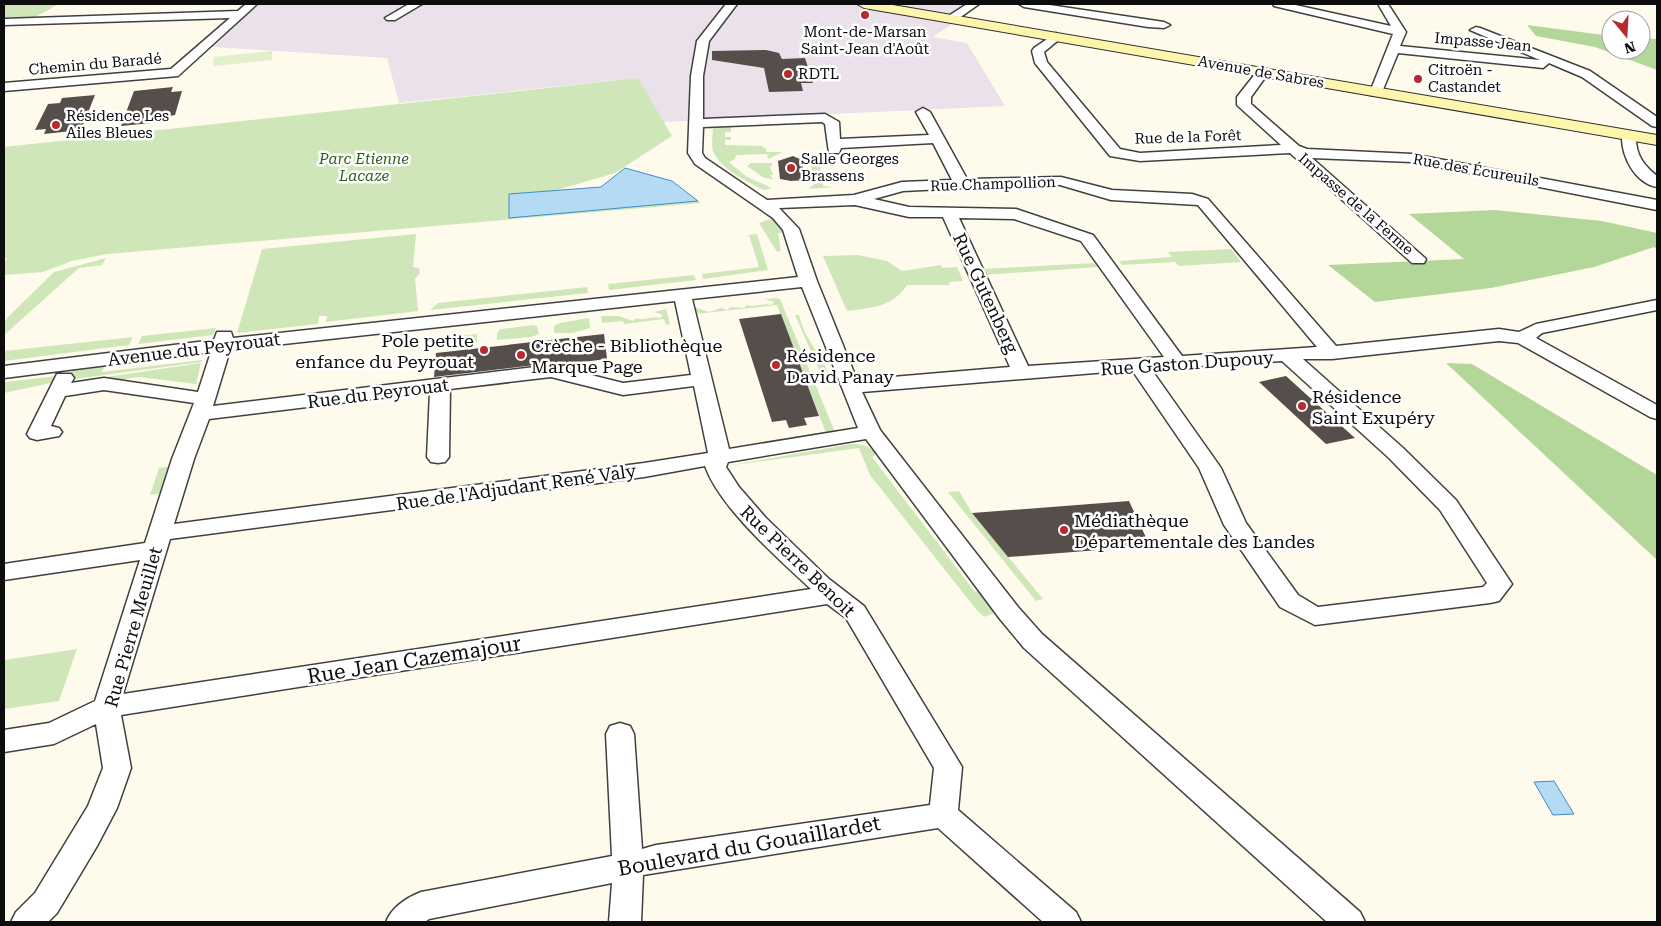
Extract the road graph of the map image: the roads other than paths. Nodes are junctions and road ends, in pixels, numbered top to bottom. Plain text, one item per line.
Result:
1 (252, 4) edge
2 (417, 4) edge
3 (732, 4) edge
4 (864, 4) edge
5 (974, 4) edge
6 (1024, 4) edge
7 (1278, 4) edge
8 (1383, 4) edge
9 (242, 14) junction
10 (391, 18) dead end
11 (951, 19) junction
12 (4, 22) edge
13 (1164, 24) dead end
14 (1476, 30) dead end
15 (1400, 32) junction
16 (1056, 37) junction
17 (1394, 50) junction
18 (1569, 66) junction
19 (1263, 72) junction
20 (4, 87) edge
21 (1376, 92) junction
22 (923, 112) dead end
23 (696, 123) junction
24 (1657, 123) edge
25 (1629, 135) junction
26 (938, 139) junction
27 (1657, 140) edge
28 (1294, 149) junction
29 (1657, 183) edge
30 (962, 184) junction
31 (855, 200) junction
32 (764, 205) junction
33 (1657, 206) edge
34 (949, 214) junction
35 (1418, 259) dead end
36 (808, 281) junction
37 (683, 299) junction
38 (1657, 304) edge
39 (1523, 338) junction
40 (223, 341) junction
41 (1332, 353) junction
42 (1288, 356) junction
43 (1178, 363) junction
44 (70, 364) junction
45 (1139, 366) junction
46 (4, 372) edge
47 (1022, 373) junction
48 (702, 380) junction
49 (432, 387) junction
50 (851, 387) junction
51 (58, 391) junction
52 (203, 407) junction
53 (1657, 413) edge
54 (52, 432) dead end
55 (870, 432) junction
56 (438, 457) dead end
57 (720, 457) junction
58 (157, 542) junction
59 (4, 572) edge
60 (830, 595) junction
61 (106, 707) junction
62 (620, 734) dead end
63 (4, 740) edge
64 (943, 815) junction
65 (628, 866) junction
66 (27, 922) edge
67 (402, 922) edge
68 (625, 922) edge
69 (1065, 922) edge
70 (1350, 922) edge

1 - 9 street, Chemin du Baradé
2 - 10 street
3 - 23 street
4 - 11 main road, Avenue de Sabres
5 - 11 street
6 - 13 street
7 - 15 street
8 - 15 street
9 - 12 street
9 - 20 street, Chemin du Baradé
11 - 16 main road, Avenue de Sabres
14 - 18 street
15 - 17 street
16 - 19 main road, Avenue de Sabres
16 - 28 street, Rue de la Forêt
17 - 18 street, Impasse Jean
17 - 21 street
18 - 24 street
19 - 21 main road, Avenue de Sabres
19 - 28 street, Impasse de la Ferme
21 - 25 main road, Avenue de Sabres
22 - 26 street
23 - 26 street
23 - 32 street
25 - 27 main road, Avenue de Sabres
25 - 29 street
26 - 30 street
28 - 33 street, Rue des Écureuils
28 - 35 street, Impasse de la Ferme
30 - 31 street, Rue Champollion
30 - 41 street, Rue Champollion
31 - 32 street, Rue Champollion
31 - 34 street
32 - 36 street
34 - 43 street
34 - 47 street, Rue Gutenberg
36 - 37 street, Avenue du Peyrouat
36 - 50 street
37 - 40 street, Avenue du Peyrouat
37 - 48 street, Rue Pierre Benoit
38 - 39 street
39 - 41 street, Rue Gaston Dupouy
39 - 53 street
40 - 44 street, Avenue du Peyrouat
40 - 52 street, Rue Pierre Meuillet
41 - 42 street, Rue Gaston Dupouy
42 - 43 street, Rue Gaston Dupouy
42 - 45 street
43 - 45 street, Rue Gaston Dupouy
44 - 46 street, Avenue du Peyrouat
44 - 51 street
45 - 47 street, Rue Gaston Dupouy
47 - 50 street, Rue Gaston Dupouy
48 - 49 street, Rue du Peyrouat
48 - 57 street, Rue Pierre Benoit
49 - 52 street, Rue du Peyrouat
49 - 56 street
50 - 55 street
51 - 52 street, Rue du Peyrouat
51 - 54 street
52 - 58 street, Rue Pierre Meuillet
55 - 57 street, Rue de l'Adjudant René Valy
55 - 70 street
57 - 58 street, Rue de l'Adjudant René Valy
57 - 60 street, Rue Pierre Benoit
58 - 59 street, Rue de l'Adjudant René Valy
58 - 61 street, Rue Pierre Meuillet
60 - 61 street, Rue Jean Cazemajour
60 - 64 street, Rue Pierre Benoit
61 - 63 street, Rue Jean Cazemajour
61 - 66 street, Rue Pierre Meuillet
62 - 65 street
64 - 65 street, Boulevard du Gouaillardet
64 - 69 street
65 - 67 street, Boulevard du Gouaillardet
65 - 68 street

